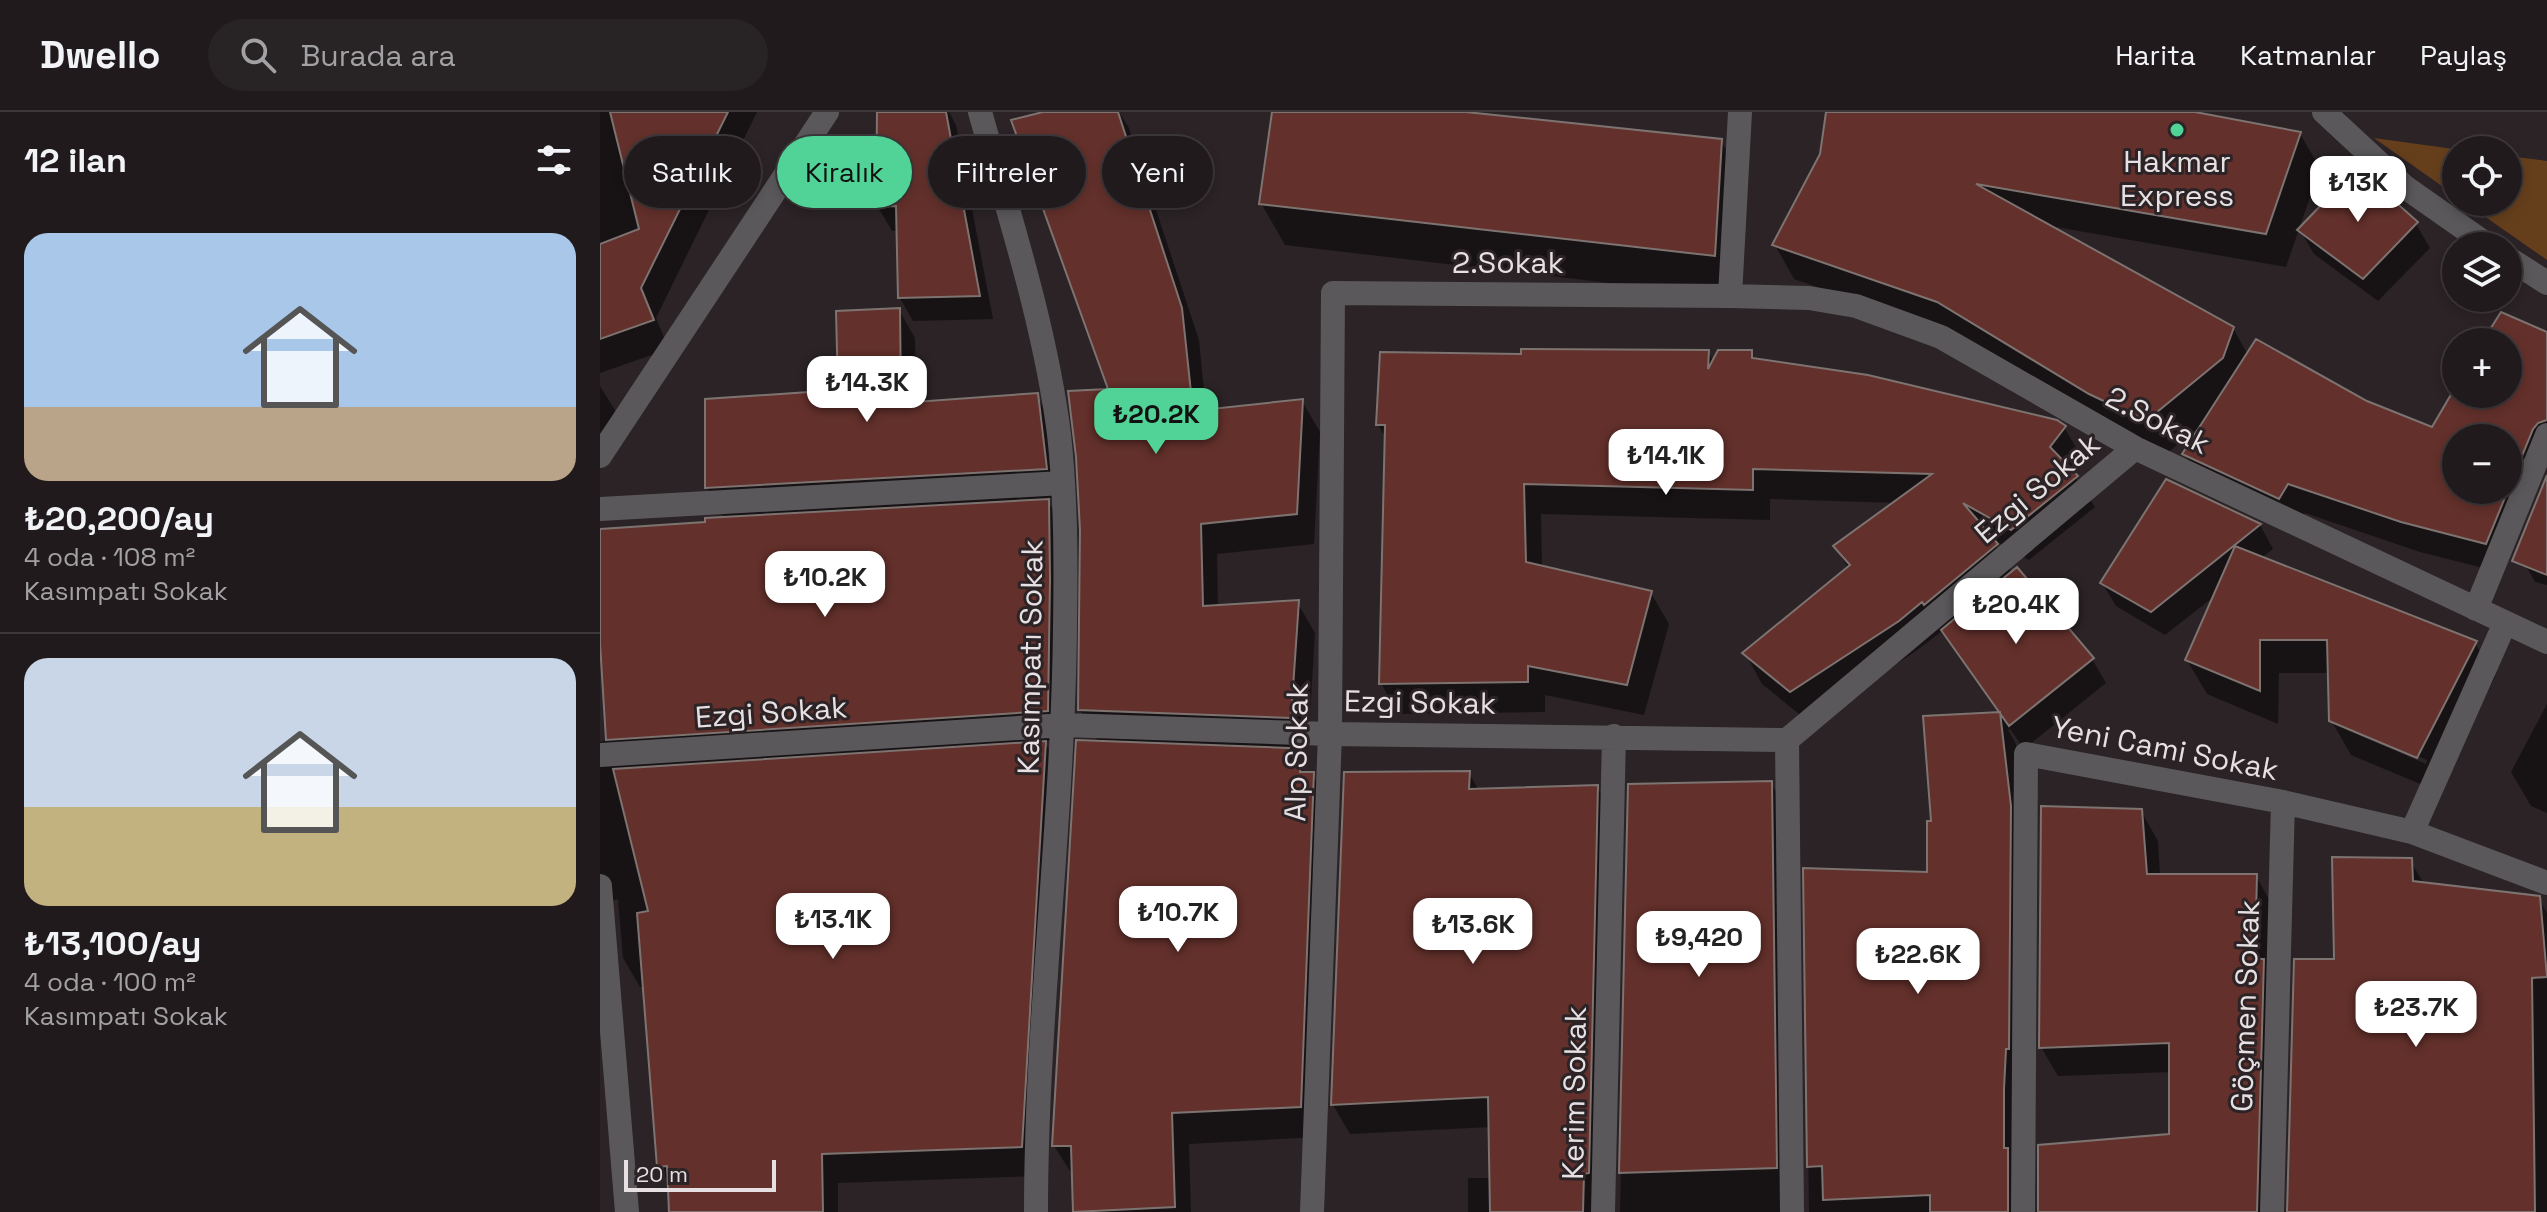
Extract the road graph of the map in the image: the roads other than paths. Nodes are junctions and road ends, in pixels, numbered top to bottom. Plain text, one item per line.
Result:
1 (827, 112) edge
2 (980, 112) edge
3 (1740, 112) edge
4 (2324, 112) edge
5 (2469, 232) edge
6 (2522, 267) edge
7 (2547, 283) edge
8 (1333, 293) joint
9 (1730, 296) junction
10 (2547, 435) edge
11 (2135, 448) junction
12 (600, 456) edge
13 (1063, 483) junction
14 (600, 509) edge
15 (2476, 609) junction
16 (2505, 623) junction
17 (2547, 642) edge
18 (1064, 725) junction
19 (1330, 734) junction
20 (1614, 736) junction
21 (1787, 740) junction
22 (600, 755) edge
23 (2283, 802) junction
24 (2412, 832) junction
25 (2547, 883) edge
26 (600, 886) edge
27 (627, 1212) edge
28 (1036, 1212) edge
29 (1312, 1212) edge
30 (1603, 1212) edge
31 (1792, 1212) edge
32 (2023, 1212) edge
33 (2272, 1212) edge

1 - 12 street
2 - 13 street, Kasımpatı Sokak
3 - 9 street
4 - 5 street
6 - 7 street
8 - 9 street, 2.Sokak
8 - 19 street, Alp Sokak
9 - 11 street, 2.Sokak
10 - 15 street
11 - 15 street, 2.Sokak
11 - 21 street, Ezgi Sokak
13 - 14 street
13 - 18 street, Kasımpatı Sokak
15 - 16 street, 2.Sokak
16 - 17 street, 2.Sokak
16 - 24 street
18 - 19 street, Ezgi Sokak
18 - 22 street, Ezgi Sokak
18 - 28 street, Kasımpatı Sokak
19 - 20 street, Ezgi Sokak
19 - 29 street, Alp Sokak
20 - 21 street, Ezgi Sokak
20 - 30 street, Kerim Sokak
21 - 31 street
23 - 24 street, Yeni Cami Sokak
23 - 32 street, Yeni Cami Sokak
23 - 33 street, Göçmen Sokak
24 - 25 street, Yeni Cami Sokak
26 - 27 street

